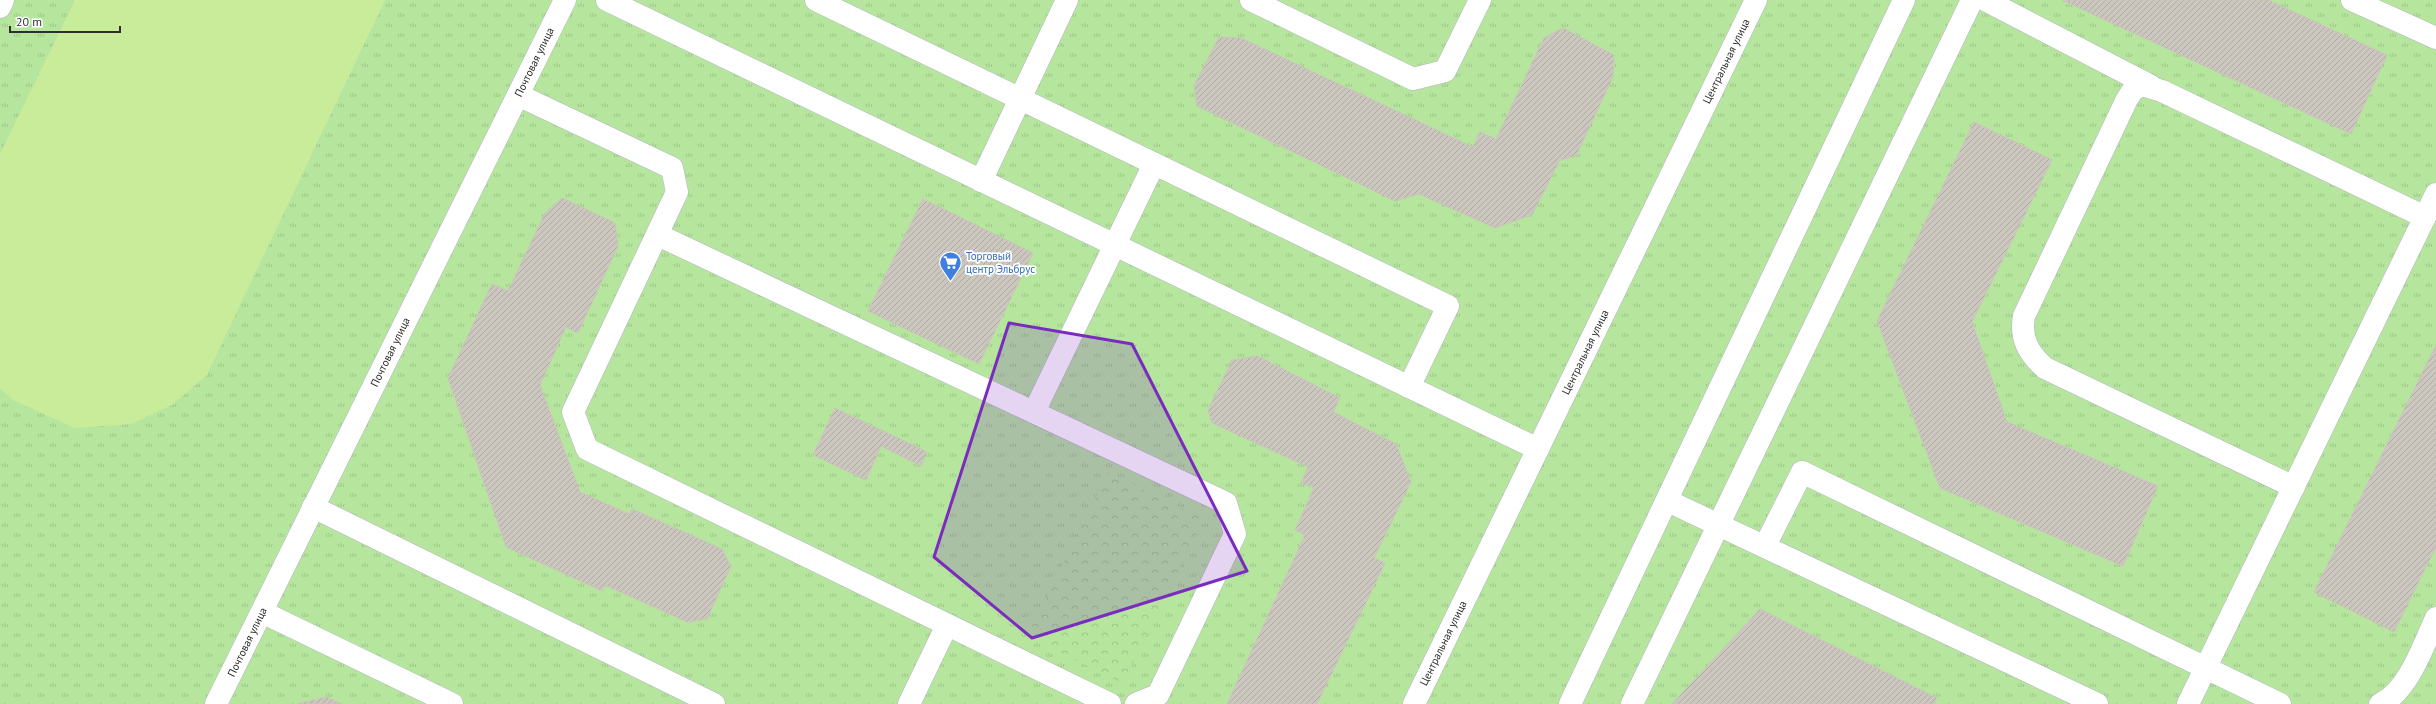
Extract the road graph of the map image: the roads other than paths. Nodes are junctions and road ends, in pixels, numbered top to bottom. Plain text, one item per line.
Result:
1 (4, 0) edge
2 (565, 0) edge
3 (607, 0) edge
4 (816, 0) edge
5 (1067, 0) edge
6 (1251, 0) edge
7 (1480, 0) edge
8 (1756, 0) edge
9 (1904, 0) edge
10 (1972, 0) edge
11 (1985, 0) edge
12 (2352, 0) edge
13 (0, 7) edge
14 (2436, 38) edge
15 (2151, 86) junction
16 (518, 95) junction
17 (1020, 99) junction
18 (1154, 164) junction
19 (981, 181) junction
20 (2436, 194) edge
21 (2425, 217) junction
22 (658, 235) junction
23 (1114, 245) junction
24 (1409, 387) junction
25 (1034, 412) junction
26 (1538, 449) junction
27 (2294, 487) junction
28 (1668, 501) junction
29 (314, 507) junction
30 (1719, 524) junction
31 (1765, 546) junction
32 (262, 612) junction
33 (2436, 618) edge
34 (947, 625) junction
35 (2206, 668) junction
36 (2070, 698) edge
37 (216, 704) edge
38 (452, 704) edge
39 (714, 704) edge
40 (908, 704) edge
41 (1110, 704) edge
42 (1136, 704) edge
43 (1414, 704) edge
44 (1570, 704) edge
45 (1632, 704) edge
46 (2097, 704) edge
47 (2188, 704) edge
48 (2280, 704) edge
49 (2380, 704) edge

1 - 13 street
2 - 16 street, Почтовая улица
3 - 19 street
4 - 17 street
5 - 17 street
6 - 7 street
8 - 26 street, Центральная улица
9 - 28 street
10 - 30 street
11 - 15 street
12 - 14 street
15 - 21 street
15 - 27 street
16 - 22 street
16 - 29 street, Почтовая улица
17 - 18 street
17 - 19 street
18 - 23 street
18 - 24 street
19 - 23 street
20 - 21 street
21 - 27 street
22 - 25 street
22 - 34 street
23 - 24 street
23 - 25 street
24 - 26 street
25 - 42 street
26 - 43 street, Центральная улица
27 - 35 street
28 - 30 street
28 - 44 street
29 - 32 street, Почтовая улица
29 - 39 street
30 - 31 street
30 - 45 street
31 - 35 street
31 - 36 street
32 - 37 street, Почтовая улица
32 - 38 street
33 - 49 street
34 - 40 street
34 - 41 street
35 - 47 street
35 - 48 street
36 - 46 street

